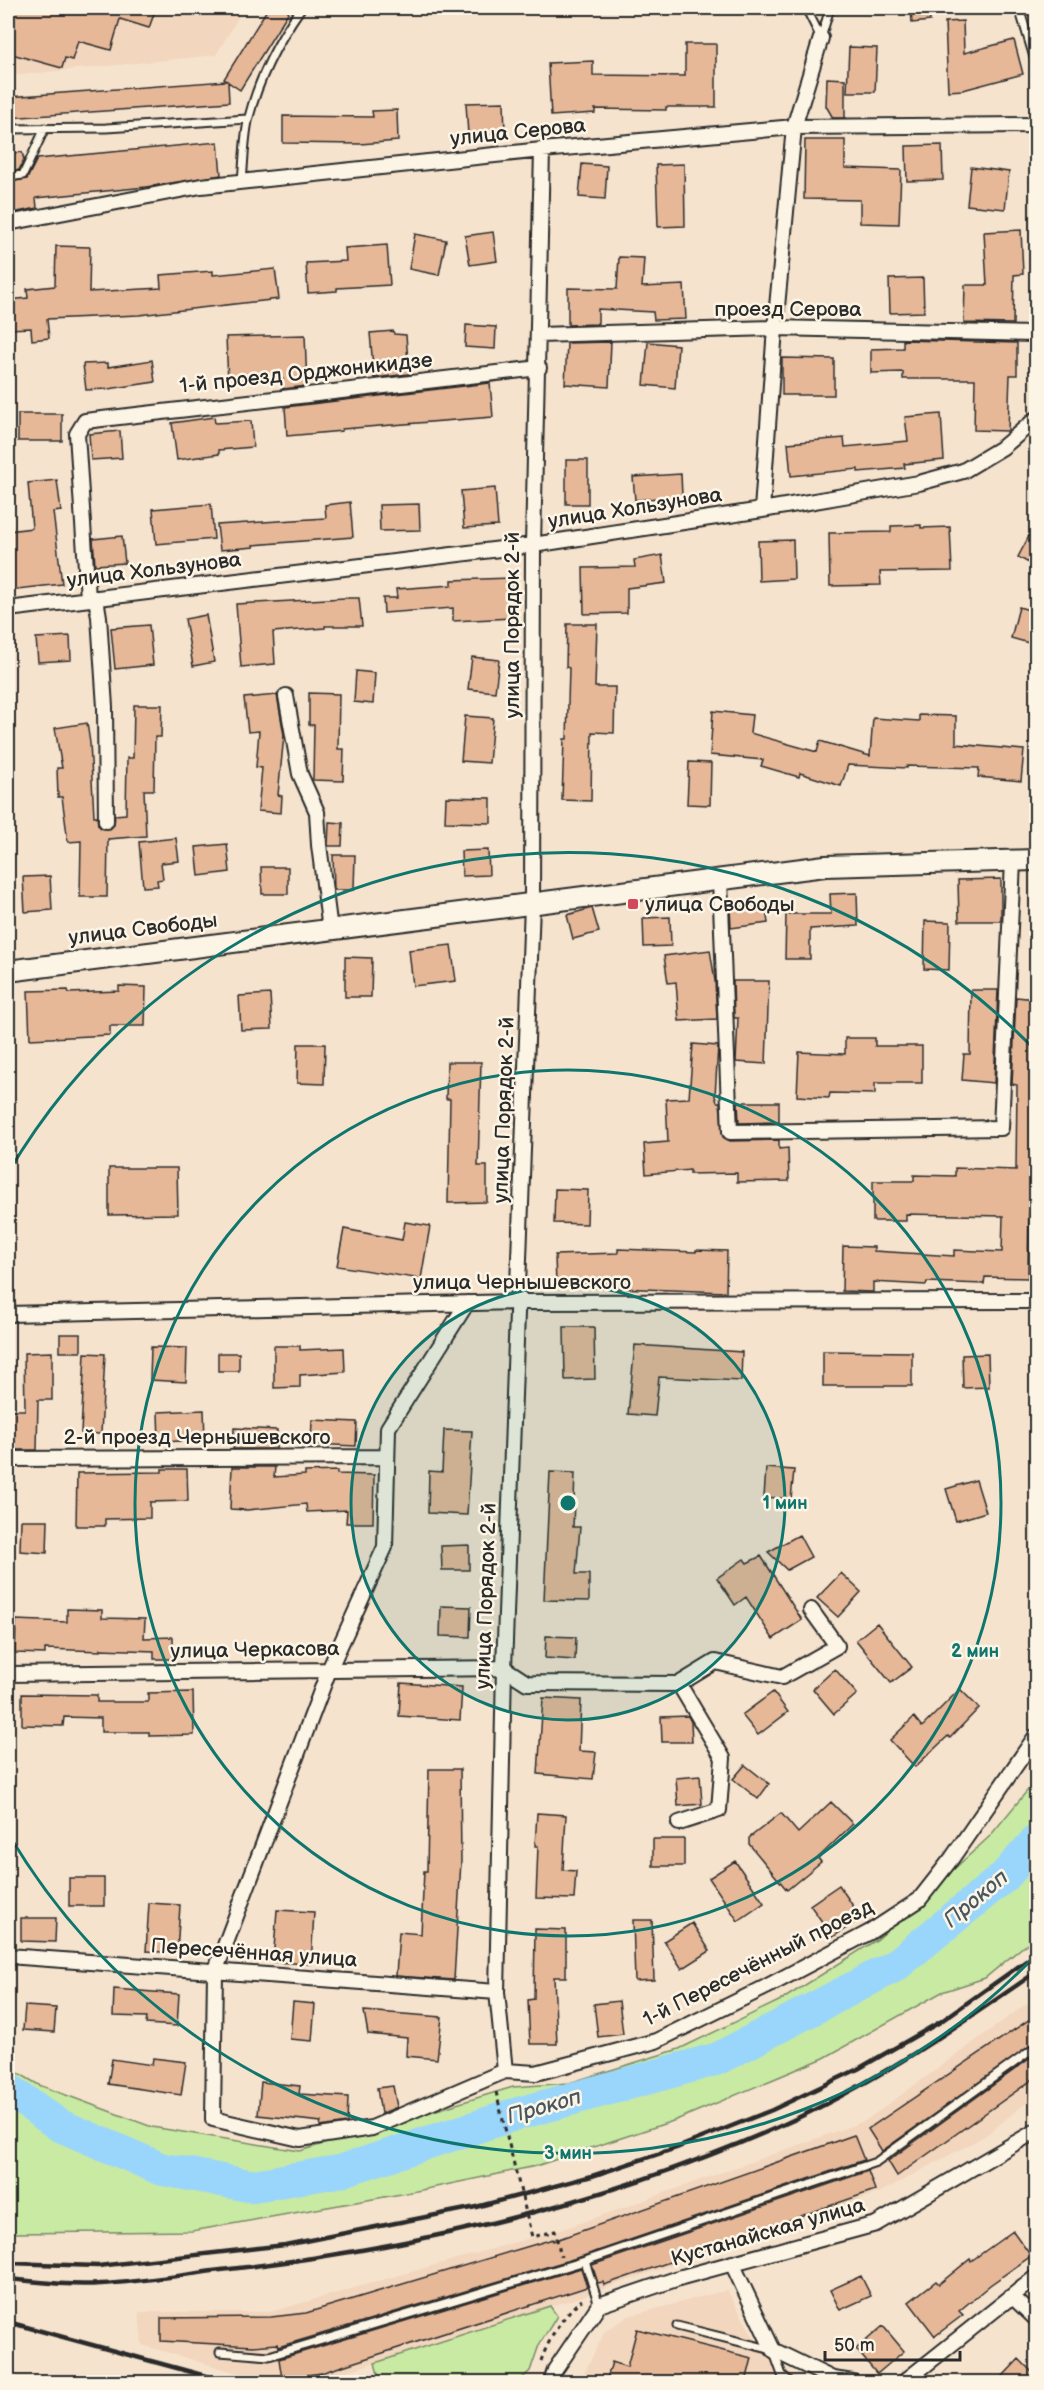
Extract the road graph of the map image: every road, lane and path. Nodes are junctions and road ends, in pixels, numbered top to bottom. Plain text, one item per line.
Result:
1 (300, 8) edge
2 (806, 8) edge
3 (830, 8) edge
4 (1018, 8) edge
5 (821, 38) junction
6 (1036, 64) edge
7 (248, 119) junction
8 (1036, 125) edge
9 (794, 127) junction
10 (45, 128) junction
11 (8, 129) edge
12 (542, 150) junction
13 (8, 177) edge
14 (242, 182) junction
15 (8, 223) edge
16 (775, 328) junction
17 (539, 334) junction
18 (1036, 334) edge
19 (539, 368) junction
20 (1036, 419) edge
21 (762, 510) junction
22 (533, 545) junction
23 (92, 598) junction
24 (8, 609) edge
25 (286, 696) dead end
26 (106, 820) dead end
27 (1036, 860) edge
28 (1013, 861) junction
29 (720, 880) junction
30 (532, 904) junction
31 (330, 930) junction
32 (8, 971) edge
33 (1036, 1301) edge
34 (518, 1302) junction
35 (467, 1303) junction
36 (8, 1314) edge
37 (387, 1456) junction
38 (8, 1459) edge
39 (811, 1611) dead end
40 (504, 1668) junction
41 (329, 1670) junction
42 (8, 1674) edge
43 (679, 1684) junction
44 (1036, 1736) edge
45 (679, 1823) dead end
46 (8, 1956) edge
47 (215, 1972) junction
48 (497, 1992) junction
49 (1036, 2047) edge
50 (505, 2071) junction
51 (496, 2093) dead end
52 (1036, 2132) edge
53 (585, 2261) junction
54 (732, 2263) junction
55 (564, 2268) junction
56 (1036, 2277) edge
57 (1012, 2296) junction
58 (597, 2299) junction
59 (1036, 2319) edge
60 (677, 2326) dead end
61 (773, 2349) junction
62 (220, 2352) dead end
63 (540, 2364) dead end
64 (551, 2382) edge
65 (790, 2382) edge
66 (853, 2382) edge
67 (904, 2382) edge

1 - 7 lane
2 - 5 lane
3 - 5 lane
4 - 6 lane
5 - 9 street
7 - 10 lane
7 - 14 lane
8 - 9 street, улица Серова
9 - 12 street, улица Серова
9 - 16 street
10 - 11 lane
10 - 13 lane
12 - 14 street, улица Серова
12 - 17 street, улица Порядок 2-й
14 - 15 street, улица Серова
16 - 17 street, проезд Серова
16 - 18 street, проезд Серова
16 - 21 street
17 - 19 street, улица Порядок 2-й
19 - 22 street, улица Порядок 2-й
19 - 23 street, 1-й проезд Орджоникидзе
20 - 21 street, улица Хользунова
21 - 22 street, улица Хользунова
22 - 23 street, улица Хользунова
22 - 30 street, улица Порядок 2-й
23 - 24 street, улица Хользунова
23 - 26 street
25 - 31 street
27 - 28 main road, улица Свободы
28 - 29 main road, улица Свободы
28 - 29 street
29 - 30 main road, улица Свободы
30 - 31 main road, улица Свободы
30 - 34 street, улица Порядок 2-й
31 - 32 main road, улица Свободы
33 - 34 street, улица Чернышевского
34 - 35 street, улица Чернышевского
34 - 40 street, улица Порядок 2-й
35 - 36 street, улица Чернышевского
35 - 37 street
37 - 38 street, 2-й проезд Чернышевского
37 - 41 street
39 - 43 street
40 - 41 street, улица Черкасова
40 - 43 street
40 - 48 street, улица Порядок 2-й
41 - 42 street, улица Черкасова
41 - 47 street
43 - 45 street
44 - 50 street, 1-й Пересечённый проезд
46 - 47 street, Пересечённая улица
47 - 48 street, Пересечённая улица
47 - 50 street, 1-й Пересечённый проезд
48 - 50 street, улица Порядок 2-й
49 - 53 lane
51 - 55 path
52 - 54 street, Кустанайская улица
53 - 55 lane
53 - 58 lane
54 - 58 street, Кустанайская улица
54 - 61 street
55 - 62 lane
56 - 57 street
57 - 59 street
57 - 67 street
58 - 63 path
58 - 64 street
60 - 61 lane
61 - 65 lane
61 - 66 street

